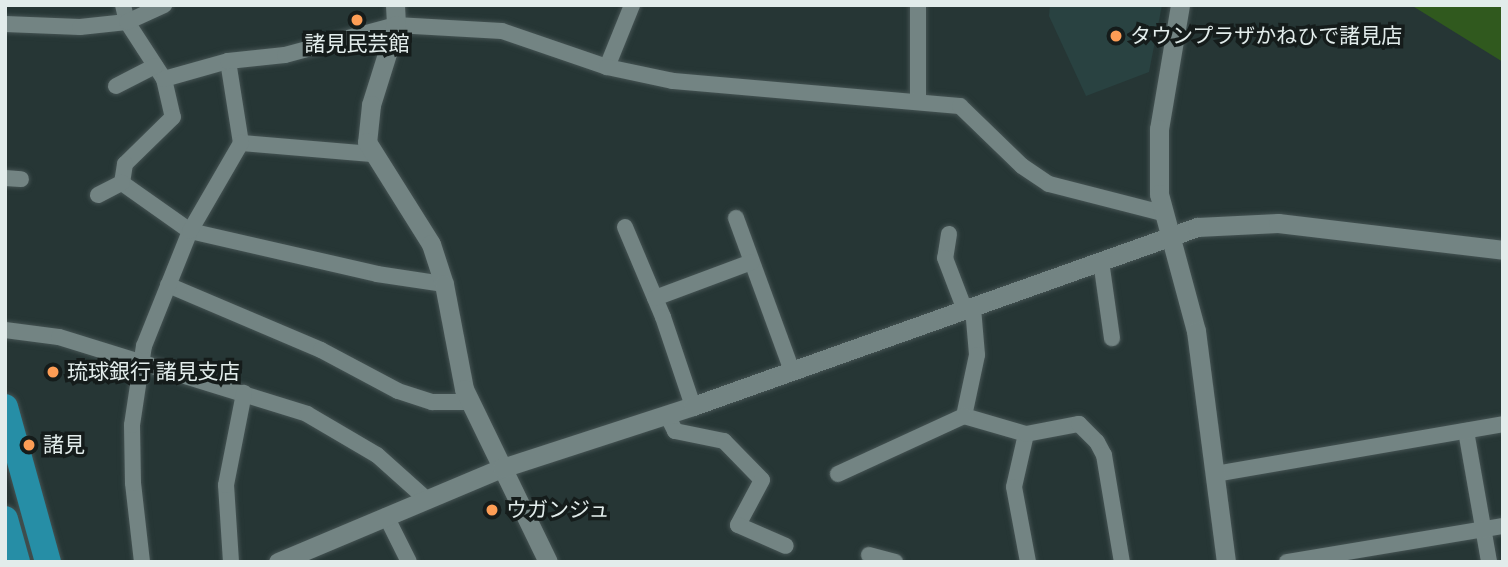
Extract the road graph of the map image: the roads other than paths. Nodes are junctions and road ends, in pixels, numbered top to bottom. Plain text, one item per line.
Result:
1 (123, 5) edge
2 (164, 5) edge
3 (395, 5) edge
4 (632, 5) edge
5 (918, 5) edge
6 (1180, 5) edge
7 (127, 22) junction
8 (5, 24) edge
9 (396, 25) junction
10 (228, 61) junction
11 (607, 67) junction
12 (160, 72) junction
13 (116, 86) dead end
14 (918, 102) junction
15 (241, 143) junction
16 (373, 154) junction
17 (121, 183) junction
18 (98, 195) dead end
19 (1162, 213) junction
20 (736, 218) dead end
21 (625, 227) dead end
22 (190, 231) junction
23 (950, 234) dead end
24 (1168, 236) junction
25 (1503, 250) edge
26 (1101, 261) junction
27 (752, 262) junction
28 (444, 284) junction
29 (168, 285) junction
30 (654, 298) junction
31 (969, 309) junction
32 (5, 330) edge
33 (1112, 338) dead end
34 (143, 361) junction
35 (792, 371) junction
36 (244, 393) junction
37 (470, 402) junction
38 (5, 407) edge
39 (693, 407) junction
40 (667, 415) junction
41 (964, 416) junction
42 (1503, 424) edge
43 (1466, 430) junction
44 (1026, 434) junction
45 (502, 468) junction
46 (838, 474) dead end
47 (1215, 474) junction
48 (426, 499) junction
49 (386, 516) junction
50 (5, 519) edge
51 (1503, 526) edge
52 (1483, 529) junction
53 (786, 546) dead end
54 (869, 555) dead end
55 (17, 562) edge
56 (48, 562) edge
57 (142, 562) edge
58 (231, 562) edge
59 (278, 562) edge
60 (409, 562) edge
61 (548, 562) edge
62 (895, 562) edge
63 (1028, 562) edge
64 (1122, 562) edge
65 (1226, 562) edge
66 (1287, 562) edge
67 (1489, 562) edge

1 - 7 street
2 - 7 street
3 - 9 street
4 - 11 street
5 - 14 street
6 - 19 street
7 - 8 street
7 - 12 street
9 - 10 street
9 - 11 street
9 - 16 street
10 - 12 street
10 - 15 street
11 - 14 street
12 - 13 street
12 - 17 street
14 - 19 street
15 - 16 street
15 - 22 street
16 - 28 street
17 - 18 street
17 - 22 street
19 - 24 street
20 - 27 street
21 - 30 street
22 - 28 street
22 - 29 street
23 - 31 street
24 - 25 street
24 - 26 street
24 - 47 street
26 - 31 street
26 - 33 street
27 - 30 street
27 - 35 street
28 - 37 street
29 - 34 street
29 - 37 street
30 - 39 street
31 - 35 street
31 - 41 street
32 - 34 street
34 - 36 street
34 - 57 street
35 - 39 street
36 - 48 street
36 - 58 street
37 - 45 street
38 - 56 highway
39 - 40 street
40 - 45 street
40 - 53 street
41 - 44 street
41 - 46 street
42 - 43 street
43 - 47 street
43 - 52 street
44 - 63 street
44 - 64 street
45 - 48 street
45 - 61 street
47 - 65 street
48 - 49 street
49 - 59 street
49 - 60 street
50 - 55 highway
51 - 52 street
52 - 66 street
52 - 67 street
54 - 62 street

